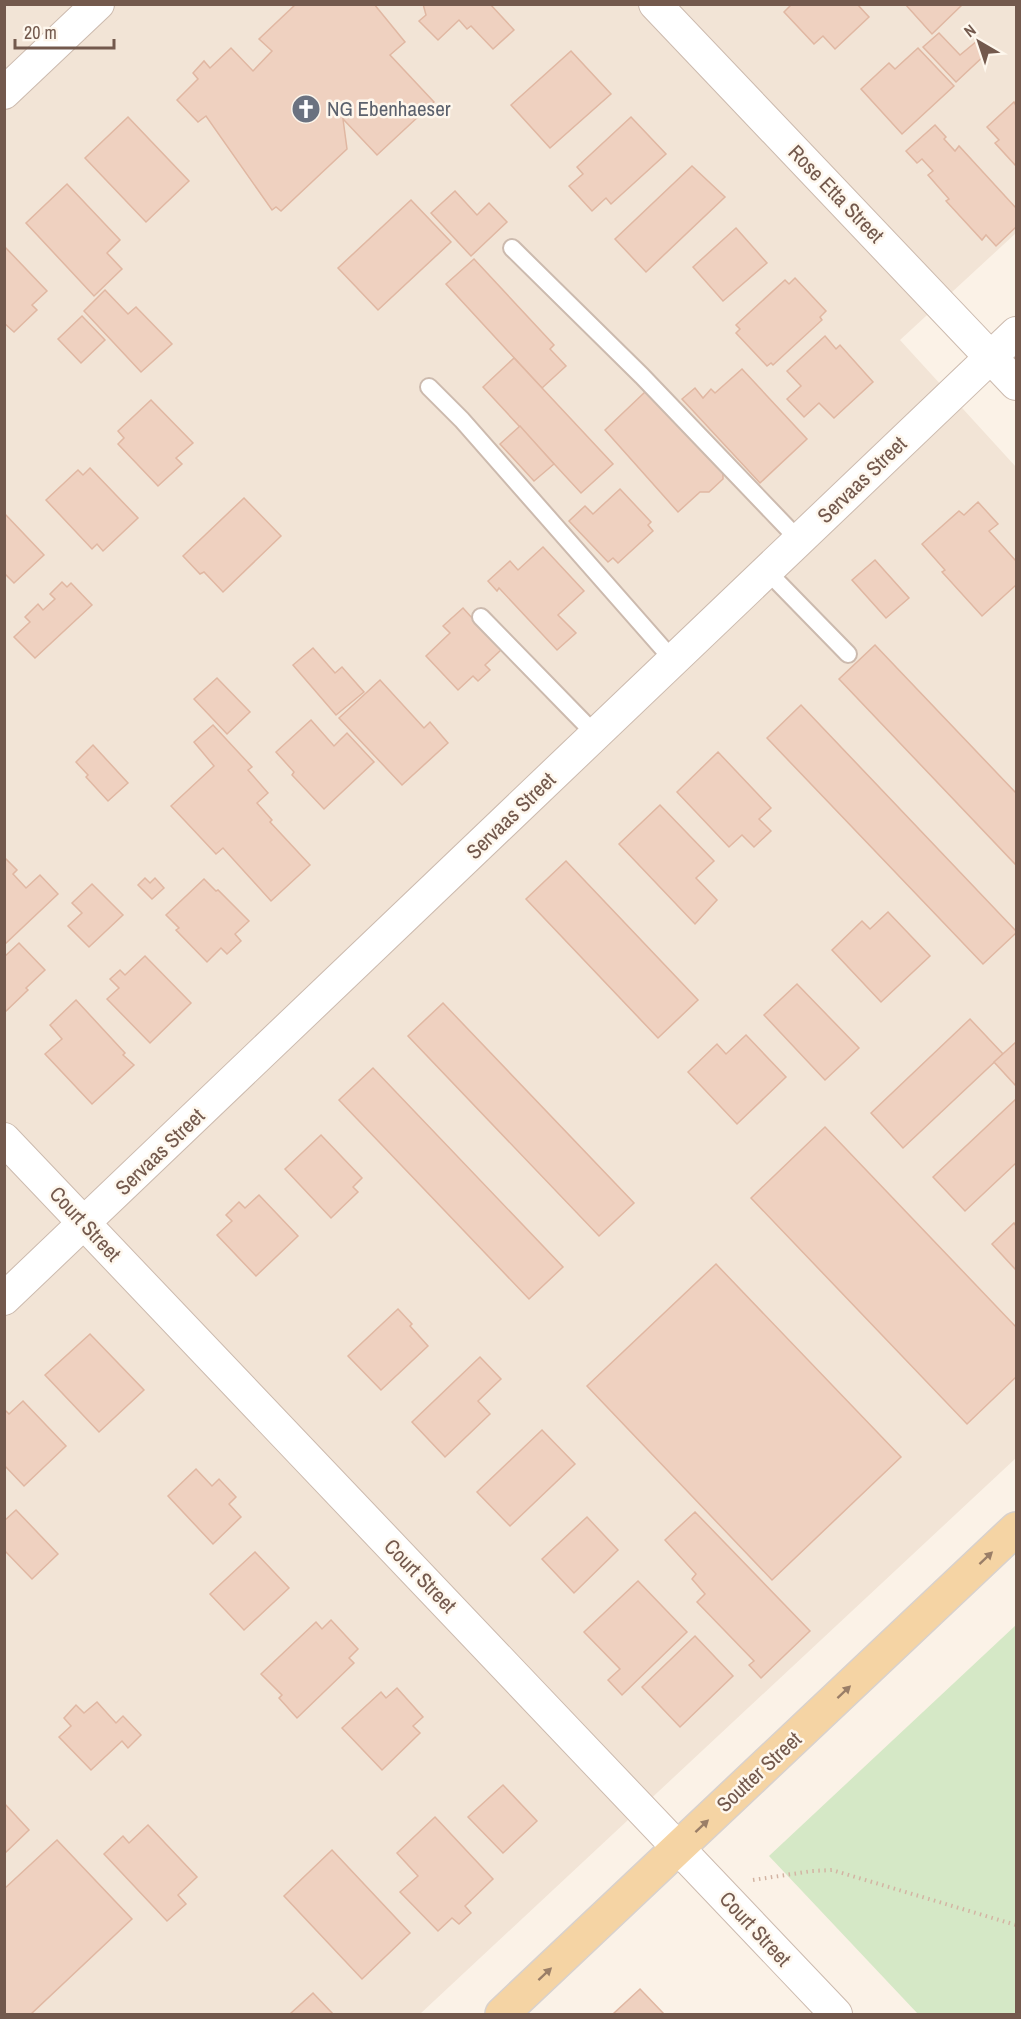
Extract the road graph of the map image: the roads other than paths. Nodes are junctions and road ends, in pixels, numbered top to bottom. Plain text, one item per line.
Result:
1 (98, 4) edge
2 (655, 4) edge
3 (4, 93) edge
4 (512, 248) dead end
5 (1017, 333) edge
6 (991, 357) junction
7 (1017, 384) edge
8 (429, 387) dead end
9 (799, 540) junction
10 (767, 572) junction
11 (481, 617) dead end
12 (848, 654) dead end
13 (674, 660) junction
14 (597, 735) junction
15 (4, 1139) edge
16 (85, 1224) junction
17 (4, 1299) edge
18 (1017, 1529) edge
19 (679, 1848) junction
20 (502, 2014) edge
21 (836, 2014) edge

1 - 3 street
2 - 6 street, Rose Etta Street
4 - 9 lane
5 - 6 street, Servaas Street
6 - 7 street, Rose Etta Street
6 - 9 street, Servaas Street
8 - 13 lane
9 - 10 street, Servaas Street
10 - 12 lane
10 - 13 street, Servaas Street
11 - 14 lane
13 - 14 street, Servaas Street
14 - 16 street, Servaas Street
15 - 16 street, Court Street
16 - 17 street, Servaas Street
16 - 19 street, Court Street
19 -> 18 main road, Soutter Street
20 -> 19 main road, Soutter Street
19 - 21 street, Court Street

